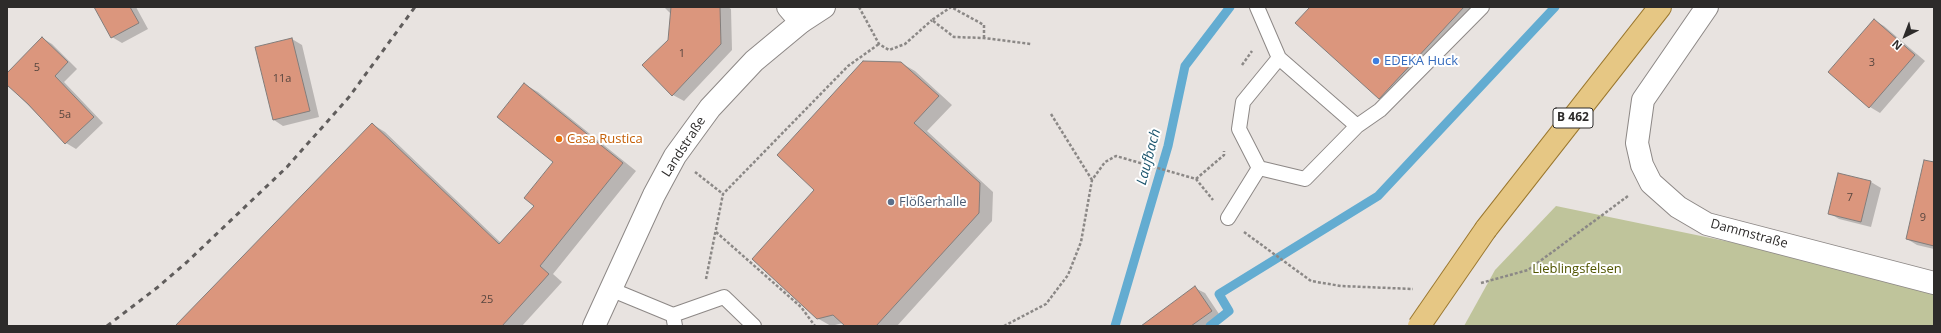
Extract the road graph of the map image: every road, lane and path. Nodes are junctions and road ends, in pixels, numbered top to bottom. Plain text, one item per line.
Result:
1 (824, 7) edge
2 (859, 7) edge
3 (1482, 7) edge
4 (1660, 7) edge
5 (1707, 7) edge
6 (1258, 11) edge
7 (794, 15) edge
8 (932, 20) junction
9 (984, 38) junction
10 (879, 44) junction
11 (1031, 44) dead end
12 (1279, 58) junction
13 (1051, 114) dead end
14 (1357, 126) junction
15 (675, 156) junction
16 (1259, 168) junction
17 (1196, 179) dead end
18 (1092, 180) junction
19 (723, 194) junction
20 (1228, 218) dead end
21 (715, 231) junction
22 (1246, 234) dead end
23 (1311, 281) dead end
24 (1934, 283) edge
25 (610, 289) junction
26 (709, 302) junction
27 (674, 321) edge
28 (594, 326) edge
29 (754, 326) edge
30 (815, 326) edge
31 (1004, 326) edge
32 (1419, 326) edge

1 - 7 street, Landstraße
2 - 10 path
3 - 14 lane
4 - 32 main road, B 462, bridge
5 - 24 street, Dammstraße
6 - 12 lane
7 - 15 street, Landstraße
8 - 9 path
8 - 9 path
8 - 10 path
9 - 11 path
10 - 19 path
12 - 14 lane
12 - 16 lane
13 - 18 path
14 - 16 lane
15 - 19 path
15 - 25 street, Landstraße
16 - 20 lane
17 - 18 path
18 - 31 path
19 - 21 path
21 - 26 path
21 - 30 path
22 - 23 path
25 - 27 lane
25 - 28 street, Landstraße
26 - 27 lane
26 - 29 lane

